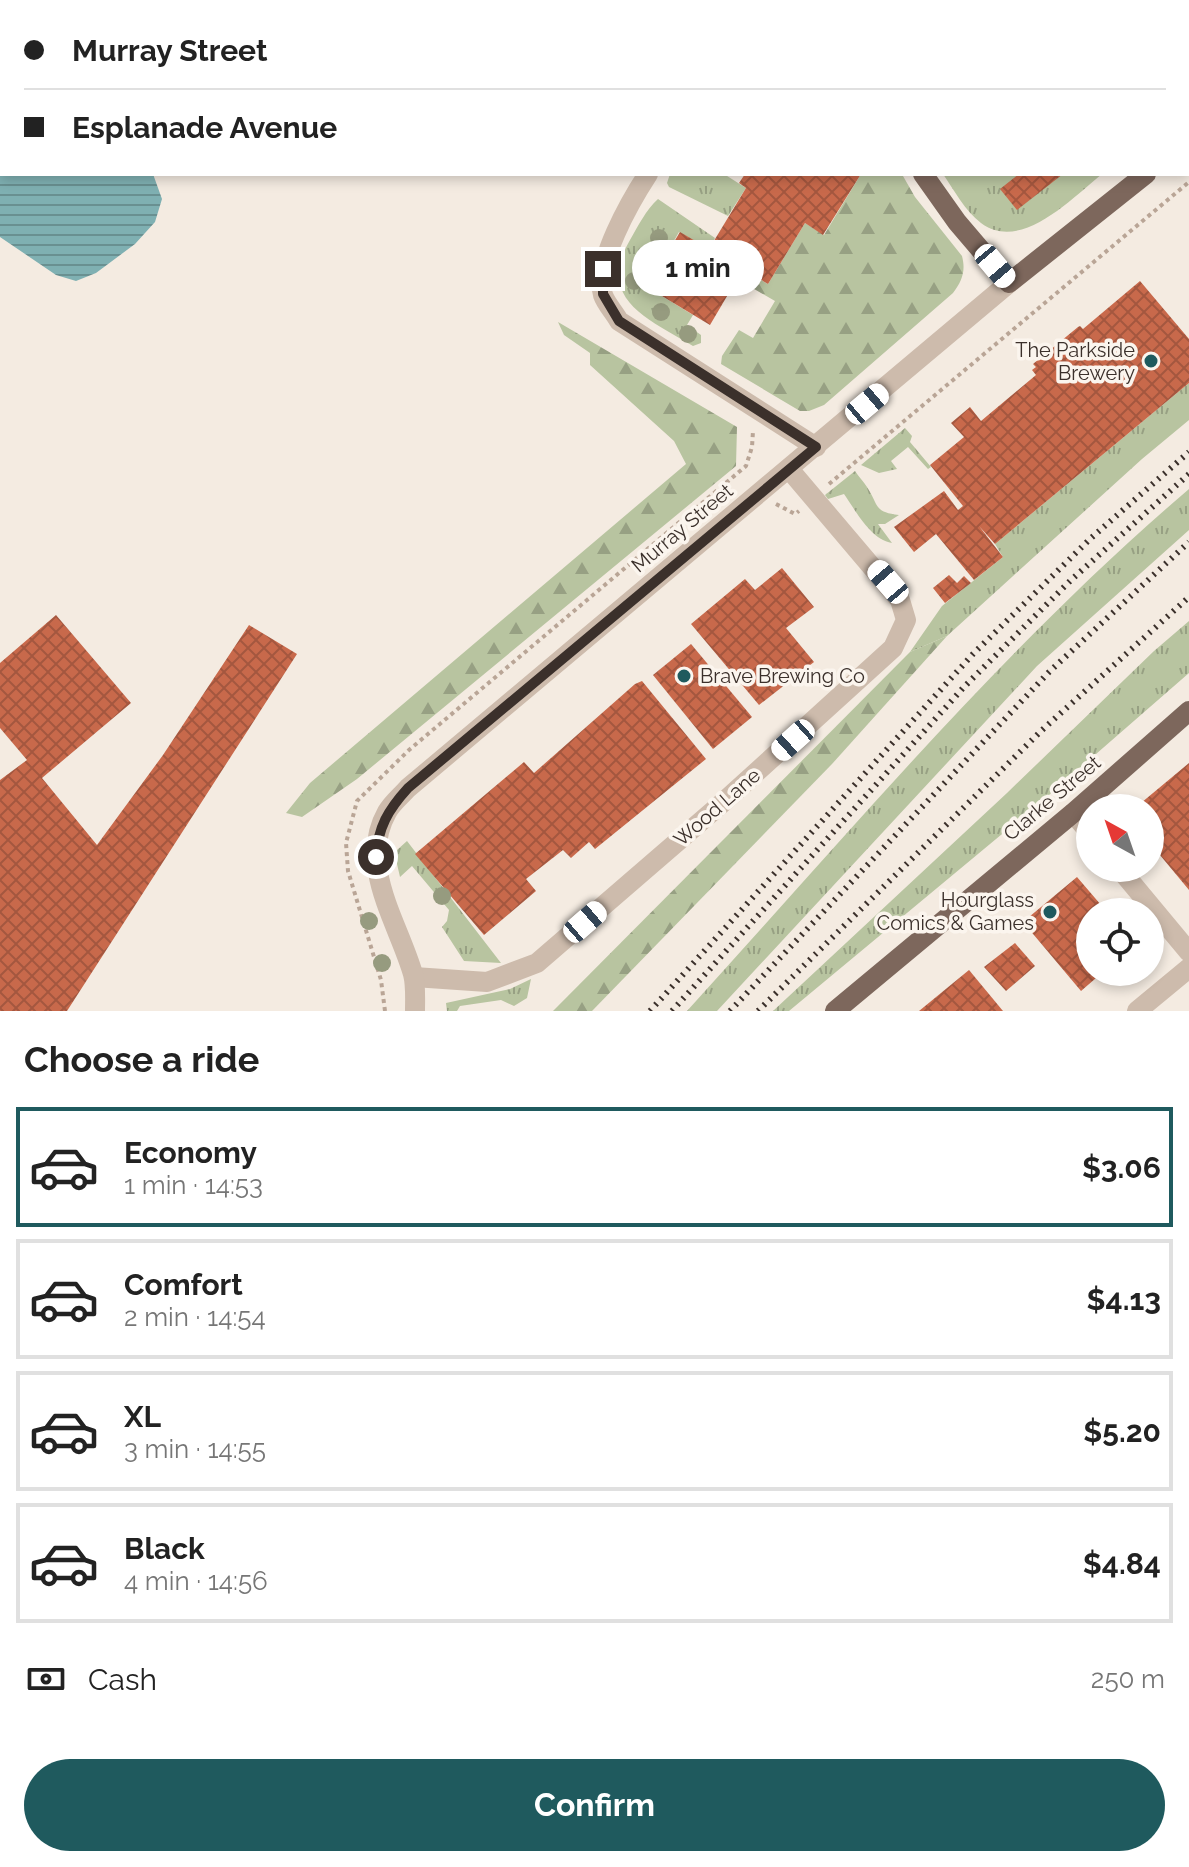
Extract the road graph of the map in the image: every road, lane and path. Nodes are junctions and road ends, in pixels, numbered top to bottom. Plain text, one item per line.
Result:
1 (647, 176) edge
2 (924, 176) edge
3 (1143, 176) edge
4 (1189, 182) edge
5 (1009, 283) junction
6 (816, 447) junction
7 (789, 469) junction
8 (820, 491) dead end
9 (769, 497) dead end
10 (802, 508) dead end
11 (1189, 711) edge
12 (1073, 813) junction
13 (1076, 817) edge
14 (1131, 882) edge
15 (1189, 952) edge
16 (1189, 968) edge
17 (414, 977) junction
18 (415, 1011) edge
19 (835, 1011) edge
20 (1137, 1011) edge

1 - 6 street
2 - 5 main road
3 - 5 main road, Murray Street
4 - 8 path
5 - 6 street, Murray Street
6 - 7 street, Murray Street
7 - 17 street, Murray Street
7 - 17 street, Wood Lane
9 - 10 path
11 - 12 main road, Clarke Street
12 - 13 street
12 - 19 main road, Clarke Street
14 - 15 street
16 - 20 street
17 - 18 street, Murray Street

